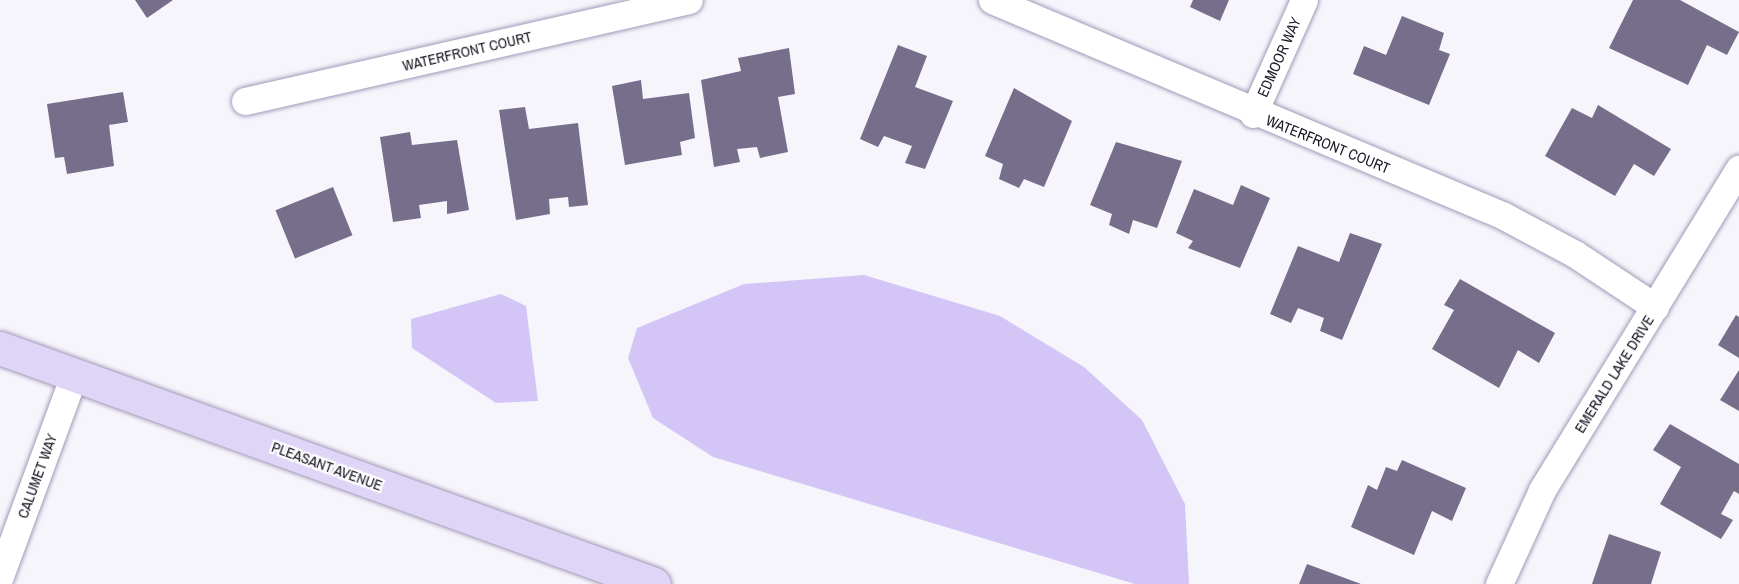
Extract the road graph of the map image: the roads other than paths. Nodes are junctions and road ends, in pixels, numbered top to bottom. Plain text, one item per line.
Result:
1 (689, 0) edge
2 (992, 0) edge
3 (1304, 0) edge
4 (245, 101) dead end
5 (1253, 114) junction
6 (1739, 169) edge
7 (1654, 307) junction
8 (0, 348) edge
9 (74, 375) junction
10 (0, 576) edge
11 (654, 584) edge
12 (1499, 584) edge

1 - 4 street, WATERFRONT COURT
2 - 5 street, WATERFRONT COURT
3 - 5 street, EDMOOR WAY
5 - 7 street, WATERFRONT COURT
6 - 7 street, EMERALD LAKE DRIVE
7 - 12 street, EMERALD LAKE DRIVE
8 - 9 main road, PLEASANT AVENUE
9 - 10 street, CALUMET WAY
9 - 11 main road, PLEASANT AVENUE

